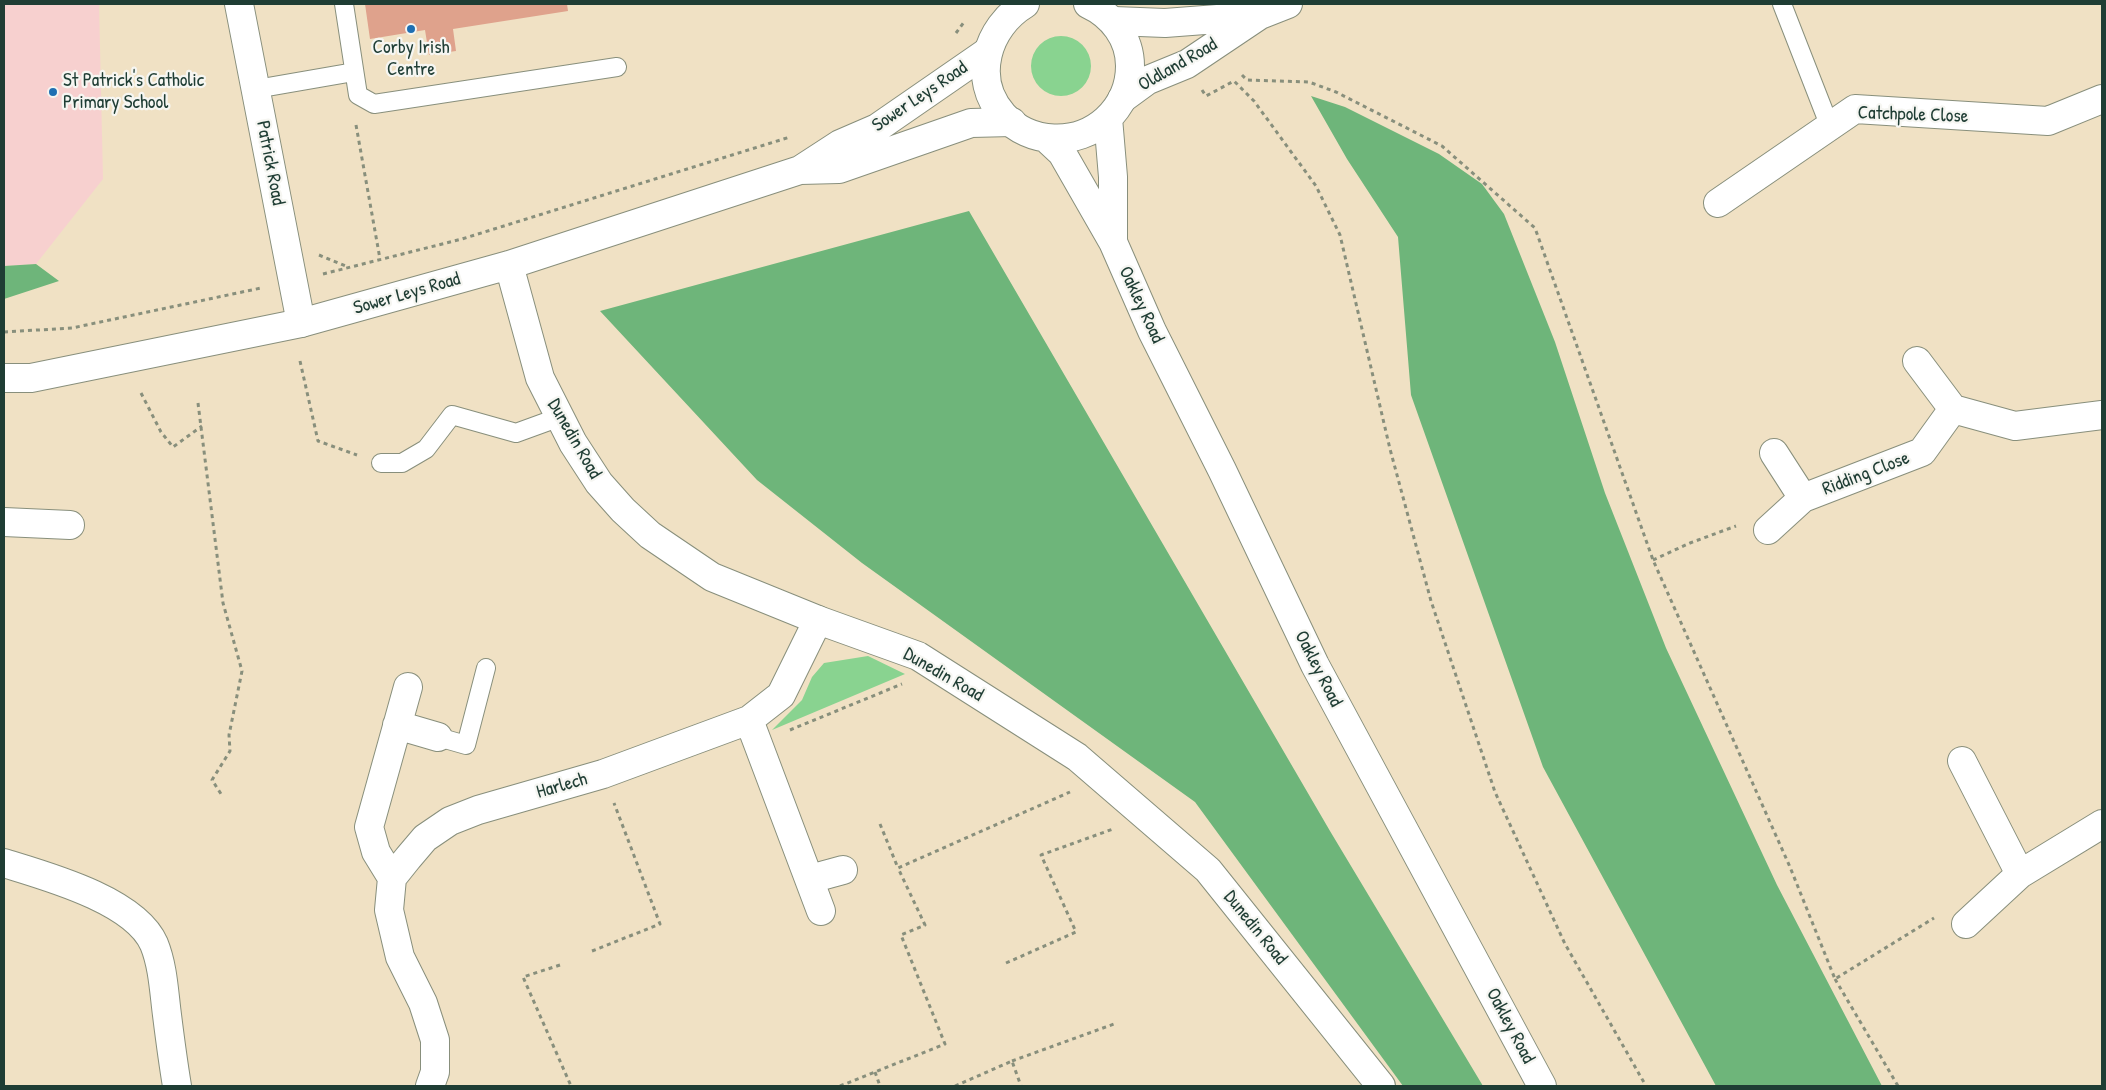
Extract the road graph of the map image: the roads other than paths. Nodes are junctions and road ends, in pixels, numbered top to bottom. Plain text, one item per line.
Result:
1 (239, 4) edge
2 (344, 4) edge
3 (1088, 4) edge
4 (1287, 4) edge
5 (1782, 4) edge
6 (1012, 9) edge
7 (1260, 16) junction
8 (1114, 21) junction
9 (987, 52) junction
10 (616, 67) dead end
11 (354, 72) junction
12 (256, 89) junction
13 (2102, 99) edge
14 (1115, 108) junction
15 (1012, 122) junction
16 (1830, 127) junction
17 (1047, 139) junction
18 (800, 170) junction
19 (1718, 203) dead end
20 (1113, 242) junction
21 (509, 265) junction
22 (301, 323) junction
23 (1917, 361) dead end
24 (4, 378) edge
25 (1953, 409) junction
26 (2102, 415) edge
27 (560, 417) junction
28 (1774, 453) dead end
29 (381, 463) road end
30 (1803, 498) junction
31 (4, 522) edge
32 (70, 525) dead end
33 (1768, 530) road end
34 (818, 620) junction
35 (486, 668) dead end
36 (408, 687) dead end
37 (397, 725) junction
38 (754, 732) junction
39 (438, 737) joint
40 (1962, 761) dead end
41 (2102, 824) edge
42 (4, 863) edge
43 (843, 870) dead end
44 (2020, 874) junction
45 (392, 878) junction
46 (810, 879) junction
47 (821, 911) dead end
48 (1966, 924) road end
49 (177, 1086) edge
50 (430, 1086) edge
51 (1381, 1086) edge
52 (1542, 1086) edge

1 - 12 street, Patrick Road
2 - 11 lane
3 - 8 street, Oakley Road
4 - 7 street, Oldland Road
5 - 16 lane
6 - 9 street, Oakley Road
7 - 8 street, Oldland Road
7 - 14 street, Oldland Road
8 - 14 street, Oakley Road
9 - 15 street, Oakley Road
9 - 18 street, Sower Leys Road
10 - 11 lane
11 - 12 lane
12 - 22 street, Patrick Road
13 - 16 street, Catchpole Close
14 - 17 street, Oakley Road
14 - 20 street, Oakley Road
15 - 17 street, Oakley Road
15 - 18 street, Sower Leys Road
16 - 19 street, Catchpole Close
17 - 20 street, Oakley Road
18 - 21 street, Sower Leys Road
20 - 52 street, Oakley Road
21 - 22 street, Sower Leys Road
21 - 27 street, Dunedin Road
22 - 24 street, Sower Leys Road
23 - 25 street
25 - 26 street
25 - 30 street, Ridding Close
27 - 29 lane
27 - 34 street, Dunedin Road
28 - 30 street
30 - 33 street, Ridding Close
31 - 32 street
34 - 38 street, Harlech
34 - 51 street, Dunedin Road
35 - 39 lane
36 - 37 street
37 - 39 street
37 - 45 street
38 - 45 street, Harlech
38 - 46 street
40 - 44 street
41 - 44 street
42 - 49 street
43 - 46 street
44 - 48 street
45 - 50 street
46 - 47 street

